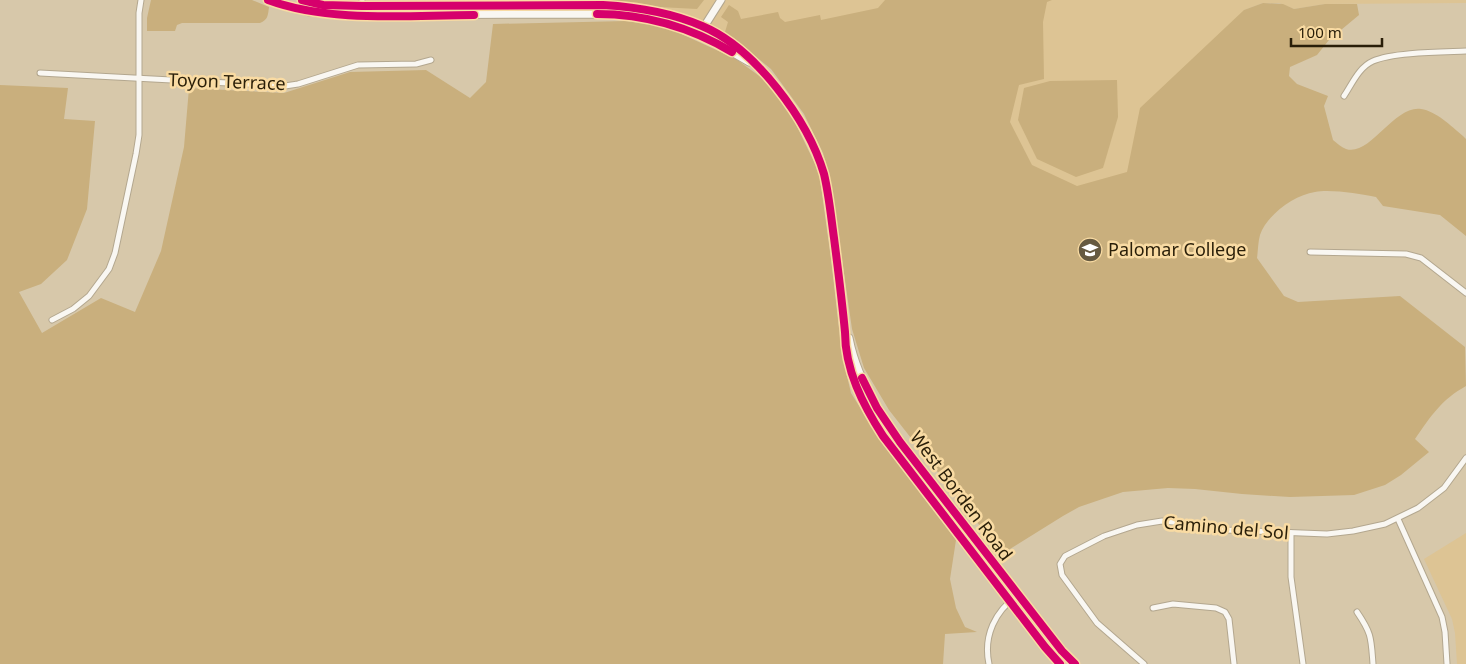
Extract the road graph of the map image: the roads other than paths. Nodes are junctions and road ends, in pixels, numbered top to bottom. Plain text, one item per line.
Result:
1 (141, 0) edge
2 (268, 0) edge
3 (302, 0) edge
4 (721, 0) edge
5 (362, 3) edge
6 (362, 16) junction
7 (704, 26) junction
8 (698, 34) junction
9 (1466, 50) edge
10 (431, 60) dead end
11 (758, 68) junction
12 (40, 73) dead end
13 (139, 79) junction
14 (1344, 96) dead end
15 (1310, 252) dead end
16 (1466, 293) edge
17 (52, 320) dead end
18 (846, 332) junction
19 (1466, 458) edge
20 (1398, 519) junction
21 (1291, 533) junction
22 (1018, 595) junction
23 (1010, 601) junction
24 (1153, 608) dead end
25 (1357, 612) dead end
26 (989, 664) edge
27 (1060, 664) edge
28 (1075, 664) edge
29 (1144, 664) edge
30 (1234, 664) edge
31 (1303, 664) edge
32 (1373, 664) edge
33 (1447, 664) edge

1 - 13 street
2 - 6 main road, West Borden Road
3 - 5 main road, West Borden Road
4 - 7 main road
5 - 6 street
5 - 7 main road, West Borden Road
6 - 8 main road, West Borden Road
7 - 8 main road
7 - 11 main road, West Borden Road
8 - 11 main road, West Borden Road
9 - 14 street
10 - 13 street, Toyon Terrace
11 - 18 main road, West Borden Road
12 - 13 street, Toyon Terrace
13 - 17 street
15 - 16 street
18 - 22 main road, West Borden Road
18 - 23 main road, West Borden Road
19 - 20 street, Camino del Sol
20 - 21 street, Camino del Sol
20 - 33 street
21 - 29 street, Camino del Sol
21 - 31 street
22 - 23 street
22 - 28 main road, West Borden Road
23 - 26 street
23 - 27 main road, West Borden Road
24 - 30 street
25 - 32 street

